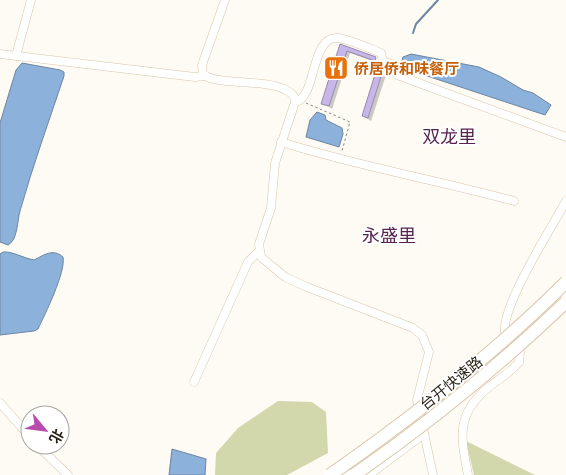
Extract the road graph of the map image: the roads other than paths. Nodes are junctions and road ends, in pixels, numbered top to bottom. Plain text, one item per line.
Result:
1 (31, 0) edge
2 (224, 0) edge
3 (0, 54) edge
4 (16, 56) junction
5 (206, 76) junction
6 (299, 101) junction
7 (566, 137) edge
8 (280, 142) junction
9 (566, 200) edge
10 (514, 201) dead end
11 (258, 252) junction
12 (566, 282) edge
13 (566, 302) edge
14 (504, 326) junction
15 (194, 382) dead end
16 (486, 389) junction
17 (0, 403) edge
18 (20, 426) edge
19 (424, 434) junction
20 (47, 455) edge
21 (68, 475) edge
22 (330, 475) edge
23 (354, 475) edge
24 (369, 475) edge
25 (433, 475) edge
26 (468, 475) edge

1 - 4 street
2 - 5 street
3 - 4 street
4 - 5 street
5 - 6 street
6 - 7 street
6 - 8 street
8 - 10 street
8 - 11 street
9 - 14 street
11 - 15 street
11 - 19 street
12 - 22 highway, 台开快速路, bridge
13 - 23 highway, 台开快速路, bridge
14 - 16 street
14 - 16 street
16 - 26 street
17 - 18 street
19 - 24 street
19 - 25 street
20 - 21 street

